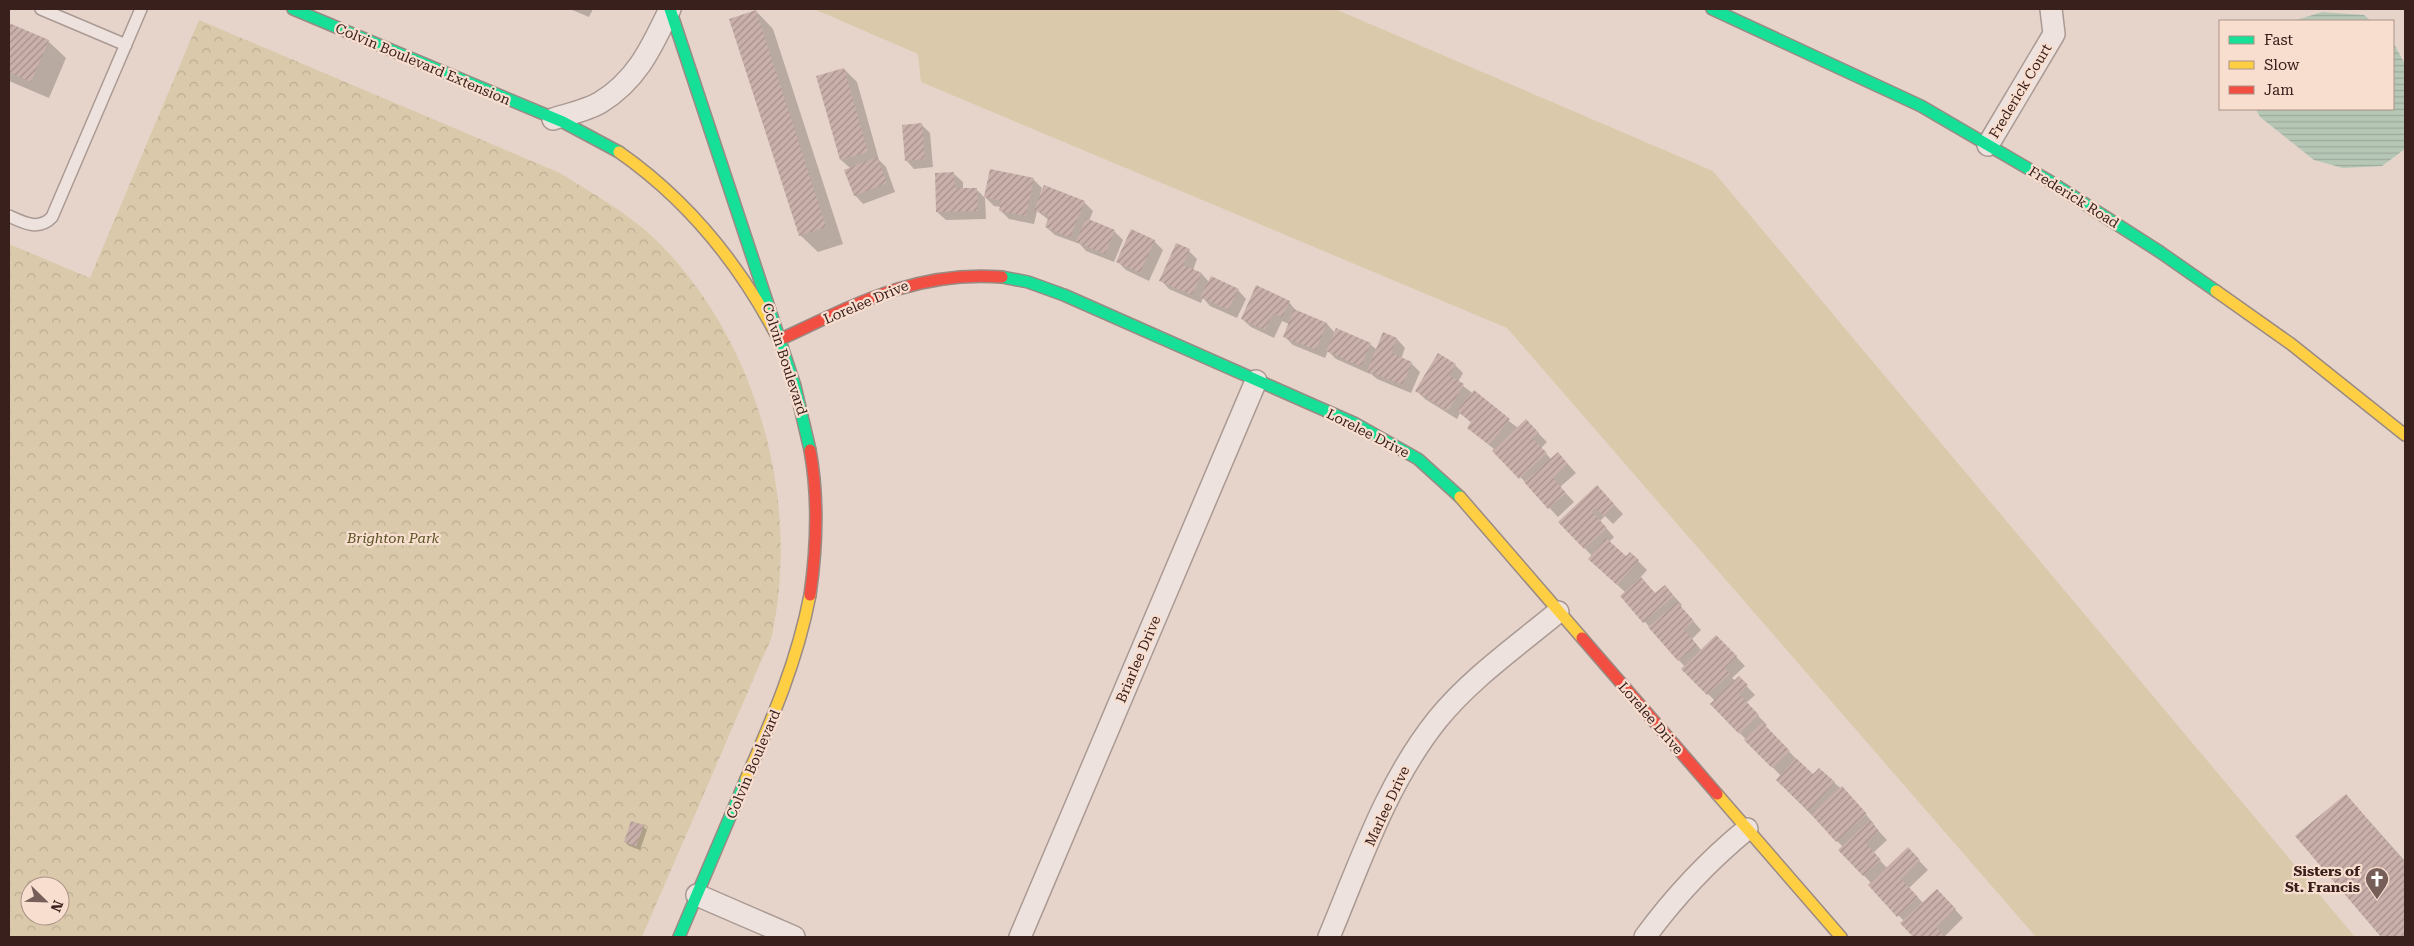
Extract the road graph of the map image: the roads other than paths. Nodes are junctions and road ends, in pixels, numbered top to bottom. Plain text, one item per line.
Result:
1 (41, 9) edge
2 (141, 9) edge
3 (293, 9) edge
4 (670, 9) edge
5 (1712, 9) edge
6 (2051, 9) edge
7 (126, 44) junction
8 (554, 119) junction
9 (1988, 144) junction
10 (9, 216) edge
11 (779, 340) junction
12 (1256, 380) junction
13 (2405, 435) edge
14 (1558, 612) junction
15 (1748, 829) junction
16 (697, 895) junction
17 (679, 937) edge
18 (794, 937) edge
19 (1020, 937) edge
20 (1329, 937) edge
21 (1645, 937) edge
22 (1841, 937) edge

1 - 7 lane
2 - 7 lane
3 - 8 street, Colvin Boulevard Extension
4 - 8 street
4 - 11 street, Colvin Boulevard
5 - 9 street, Frederick Road
6 - 9 street, Frederick Court
7 - 10 lane
8 - 11 street, Colvin Boulevard Extension
9 - 13 street, Frederick Road
11 - 12 street, Lorelee Drive
11 - 16 street, Colvin Boulevard
12 - 14 street, Lorelee Drive
12 - 19 street, Briarlee Drive
14 - 15 street, Lorelee Drive
14 - 20 street, Marlee Drive
15 - 21 street
15 - 22 street, Lorelee Drive
16 - 17 street, Colvin Boulevard
16 - 18 street

